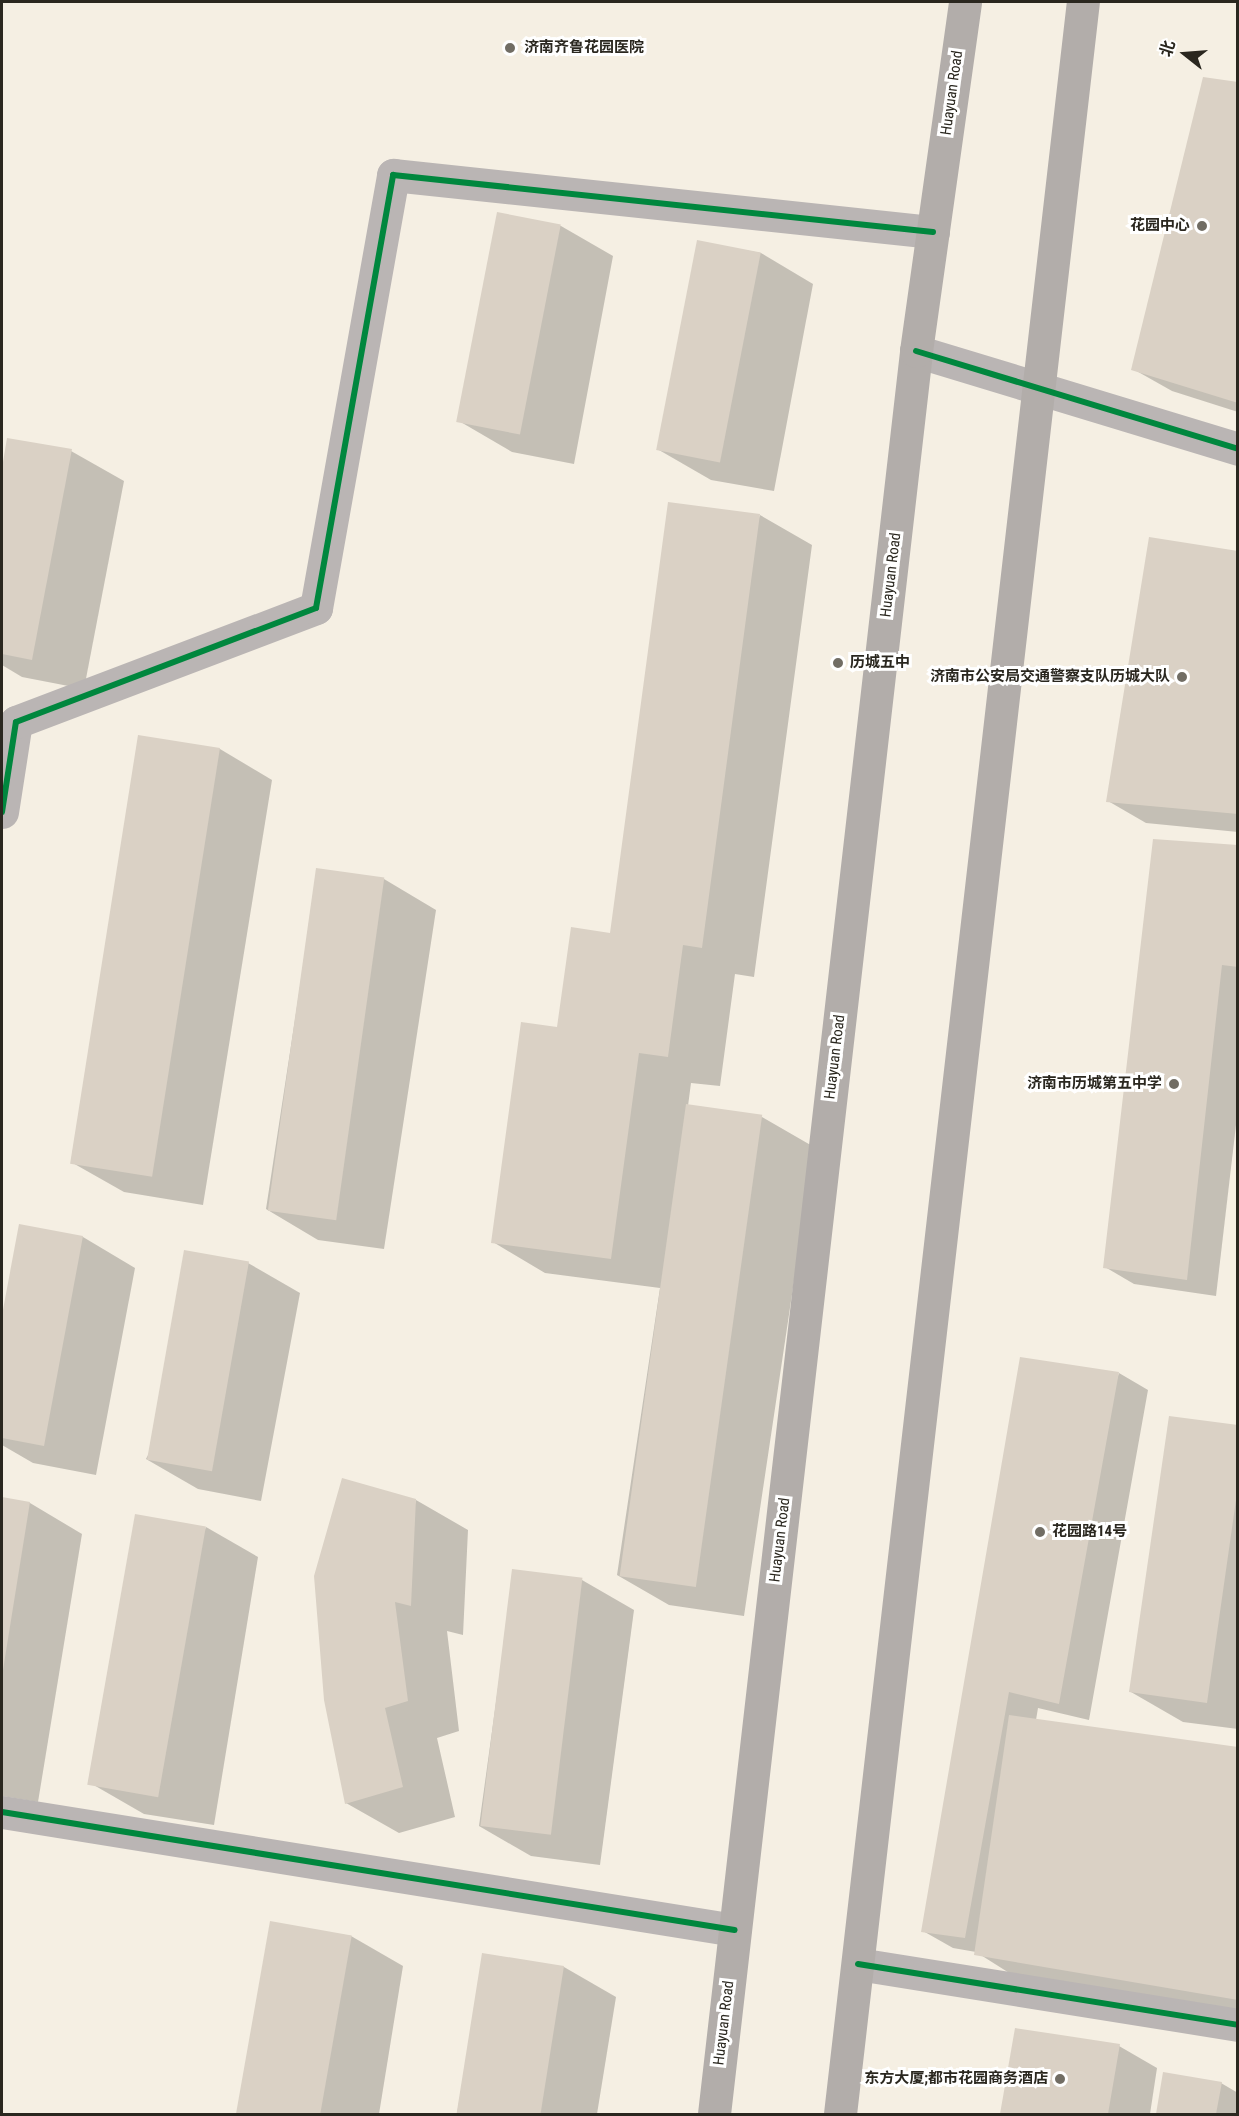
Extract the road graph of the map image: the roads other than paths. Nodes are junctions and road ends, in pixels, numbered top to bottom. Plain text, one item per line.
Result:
1 (965, 2) edge
2 (1083, 2) edge
3 (933, 232) junction
4 (916, 351) junction
5 (1038, 390) junction
6 (1238, 449) edge
7 (9, 717) edge
8 (2, 812) edge
9 (2, 1812) edge
10 (735, 1930) junction
11 (858, 1964) junction
12 (1238, 2025) edge
13 (714, 2115) edge
14 (840, 2115) edge

1 - 3 main road, Huayuan Road
2 - 5 main road
3 - 4 main road, Huayuan Road
3 - 7 street
4 - 5 street
4 - 10 main road, Huayuan Road
5 - 6 street
5 - 11 main road
7 - 8 street
9 - 10 street
10 - 13 main road, Huayuan Road
11 - 12 street
11 - 14 main road

